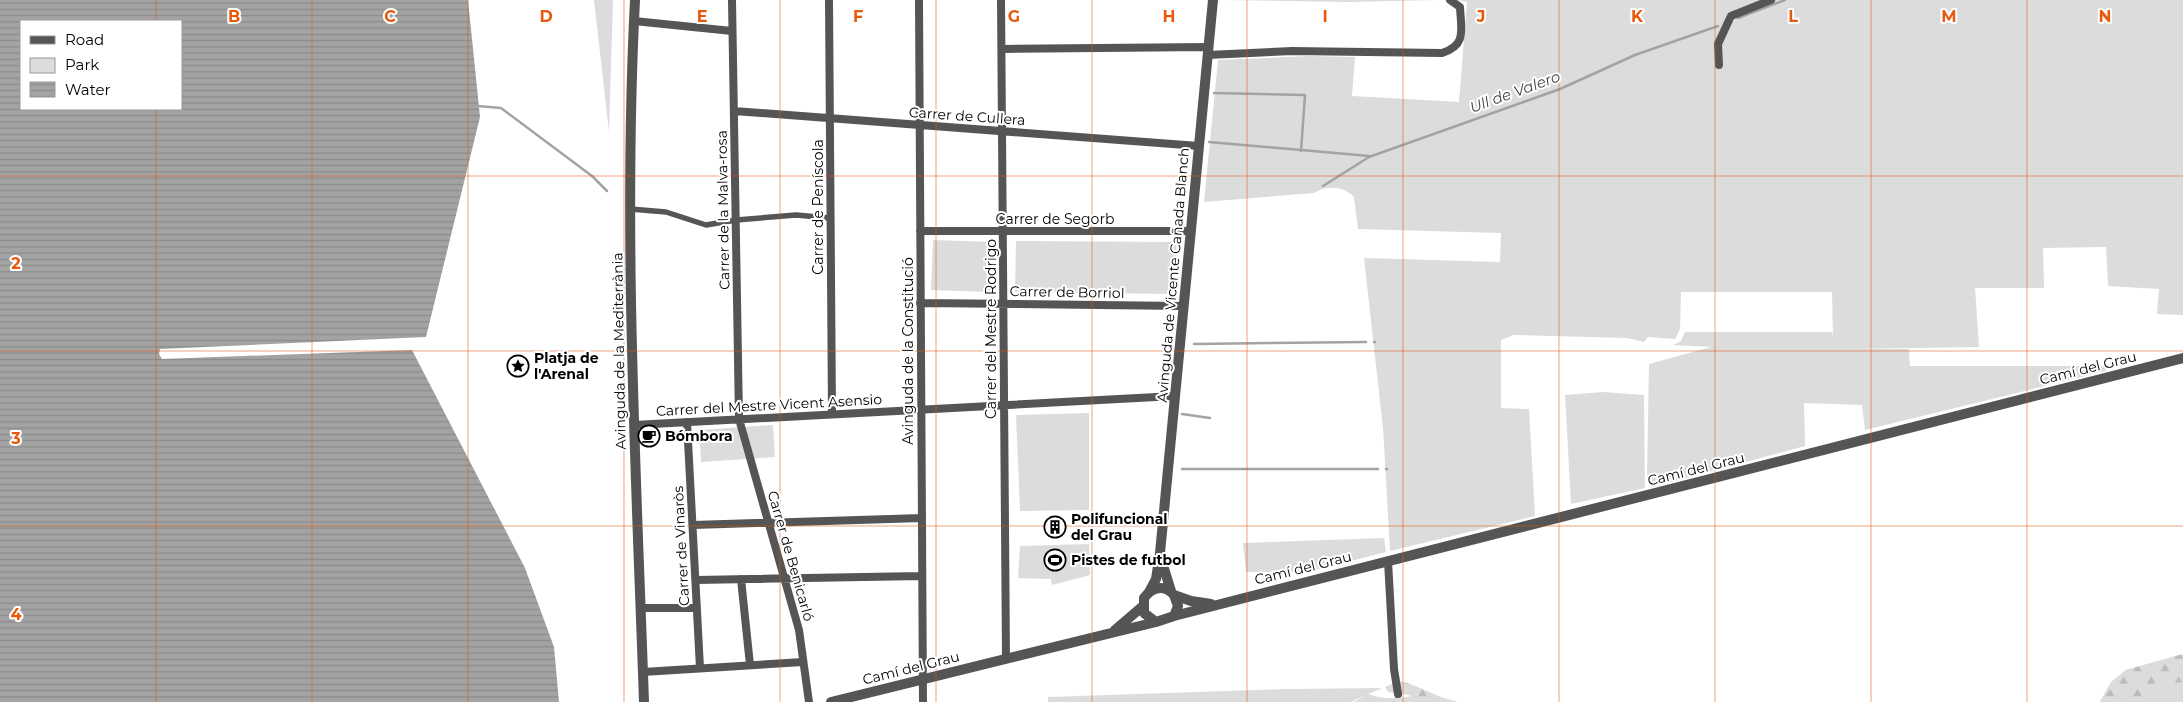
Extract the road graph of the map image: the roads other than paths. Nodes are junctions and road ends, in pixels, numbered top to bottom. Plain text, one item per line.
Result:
1 (635, 0) edge
2 (732, 0) edge
3 (829, 0) edge
4 (918, 0) edge
5 (1001, 0) edge
6 (1213, 0) edge
7 (1450, 0) edge
8 (1771, 0) edge
9 (634, 21) junction
10 (732, 31) junction
11 (1002, 49) junction
12 (1208, 51) junction
13 (1719, 65) dead end
14 (734, 110) junction
15 (829, 118) junction
16 (919, 125) junction
17 (1002, 131) junction
18 (1199, 146) junction
19 (630, 210) junction
20 (830, 218) junction
21 (736, 220) junction
22 (1191, 231) junction
23 (920, 232) junction
24 (1003, 232) junction
25 (920, 303) junction
26 (1004, 304) junction
27 (1184, 306) junction
28 (2183, 358) edge
29 (1175, 396) junction
30 (1004, 405) junction
31 (921, 410) junction
32 (832, 414) junction
33 (739, 419) junction
34 (687, 422) junction
35 (634, 424) junction
36 (922, 518) junction
37 (768, 523) junction
38 (693, 525) junction
39 (1160, 552) junction
40 (1388, 561) junction
41 (922, 576) junction
42 (741, 579) junction
43 (784, 579) junction
44 (696, 580) junction
45 (1149, 592) junction
46 (1173, 593) junction
47 (1215, 605) junction
48 (1142, 606) junction
49 (640, 608) junction
50 (697, 608) junction
51 (1174, 616) junction
52 (1156, 622) junction
53 (1114, 631) junction
54 (1006, 658) junction
55 (803, 662) junction
56 (750, 665) junction
57 (700, 668) junction
58 (643, 672) junction
59 (922, 679) junction
60 (1398, 694) dead end
61 (644, 702) edge
62 (809, 702) edge
63 (830, 702) edge
64 (922, 702) edge

1 - 9 street, Avinguda de la Mediterrània
2 - 10 street, Carrer de la Malva-rosa
3 - 15 street, Carrer de Peníscola
4 - 16 street, Avinguda de la Constitució
5 - 11 street, Carrer del Mestre Rodrigo
6 - 12 street, Avinguda de Vicente Cañada Blanch
7 - 12 street
8 - 13 street
9 - 10 street
9 - 19 street, Avinguda de la Mediterrània
10 - 14 street, Carrer de la Malva-rosa
11 - 12 street
11 - 17 street, Carrer del Mestre Rodrigo
12 - 18 street, Avinguda de Vicente Cañada Blanch
14 - 15 street, Carrer de Cullera
14 - 21 street, Carrer de la Malva-rosa
15 - 16 street, Carrer de Cullera
15 - 20 street, Carrer de Peníscola
16 - 17 street, Carrer de Cullera
16 - 23 street, Avinguda de la Constitució
17 - 18 street, Carrer de Cullera
17 - 24 street, Carrer del Mestre Rodrigo
18 - 22 street, Avinguda de Vicente Cañada Blanch
19 - 21 street
19 - 35 street, Avinguda de la Mediterrània
20 - 21 street
20 - 32 street, Carrer de Peníscola
21 - 33 street, Carrer de la Malva-rosa
22 - 24 street, Carrer de Segorb
22 - 27 street, Avinguda de Vicente Cañada Blanch
23 - 24 street, Carrer de Segorb
23 - 25 street, Avinguda de la Constitució
24 - 26 street, Carrer del Mestre Rodrigo
25 - 26 street, Carrer de Borriol
25 - 31 street, Avinguda de la Constitució
26 - 27 street, Carrer de Borriol
26 - 30 street, Carrer del Mestre Rodrigo
27 - 29 street, Avinguda de Vicente Cañada Blanch
28 - 40 street, Camí del Grau
29 - 30 street, Carrer del Mestre Vicent Asensio
29 - 39 street, Avinguda de Vicente Cañada Blanch
30 - 31 street, Carrer del Mestre Vicent Asensio
30 - 54 street, Carrer del Mestre Rodrigo
31 - 32 street, Carrer del Mestre Vicent Asensio
31 - 36 street, Avinguda de la Constitució
32 - 33 street, Carrer del Mestre Vicent Asensio
33 - 34 street, Carrer del Mestre Vicent Asensio
33 - 37 street, Carrer de Benicarló
34 - 35 street, Carrer del Mestre Vicent Asensio
34 - 38 street, Carrer de Vinaròs
35 - 49 street, Avinguda de la Mediterrània
36 - 37 street
36 - 41 street, Avinguda de la Constitució
37 - 38 street
37 - 43 street, Carrer de Benicarló
38 - 44 street, Carrer de Vinaròs
39 - 45 street, Avinguda de Vicente Cañada Blanch
39 - 46 street, Avinguda de Vicente Cañada Blanch
40 - 47 street, Camí del Grau
40 - 60 street
41 - 43 street
41 - 59 street, Avinguda de la Constitució
42 - 43 street
42 - 44 street
42 - 56 street
43 - 55 street, Carrer de Benicarló
44 - 50 street, Carrer de Vinaròs
45 - 46 street
45 - 48 street
46 - 47 street, Camí del Grau
46 - 51 street
47 - 51 street, Camí del Grau
48 - 52 street
48 - 53 street, Camí del Grau
49 - 50 street
49 - 58 street, Avinguda de la Mediterrània
50 - 57 street, Carrer de Vinaròs
51 - 52 street
52 - 53 street, Camí del Grau
53 - 54 street, Camí del Grau
54 - 59 street, Camí del Grau
55 - 56 street
55 - 62 street, Carrer de Benicarló
56 - 57 street
57 - 58 street
58 - 61 street, Avinguda de la Mediterrània
59 - 63 street, Camí del Grau
59 - 64 street, Avinguda de la Constitució

